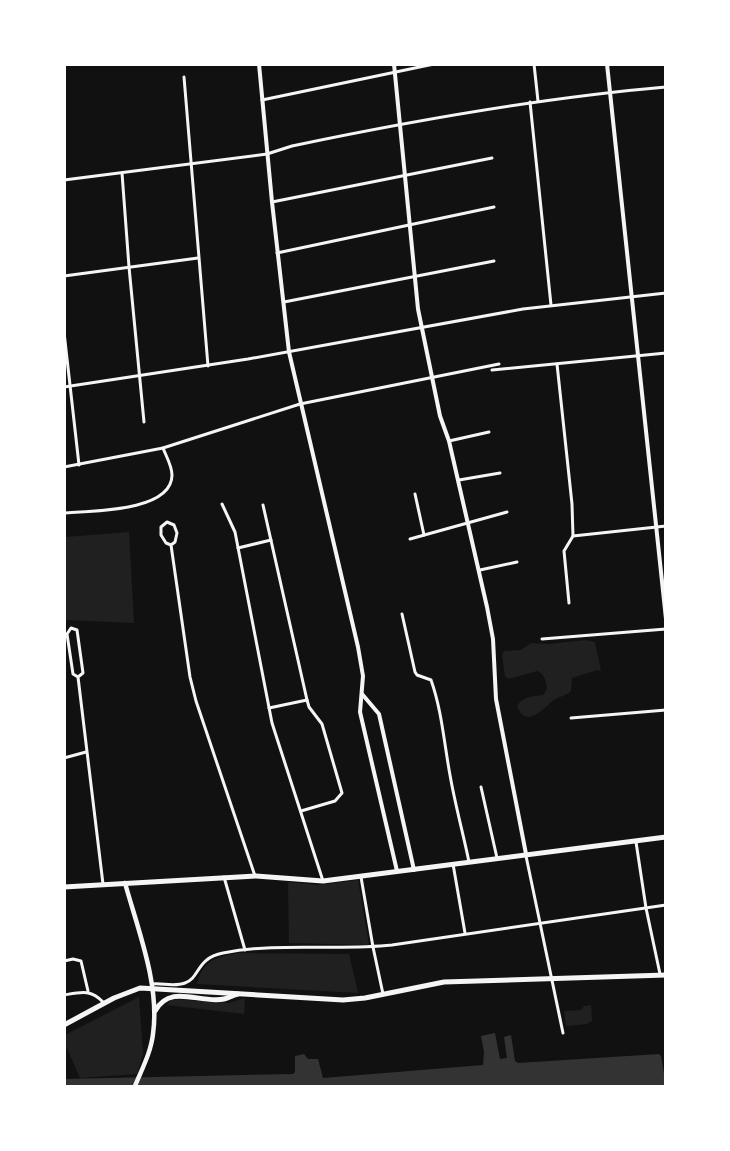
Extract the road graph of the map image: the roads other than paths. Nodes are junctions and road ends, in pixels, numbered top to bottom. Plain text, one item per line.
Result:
1 (259, 64) edge
2 (394, 64) edge
3 (434, 64) edge
4 (534, 64) edge
5 (607, 64) edge
6 (394, 74) junction
7 (184, 77) dead end
8 (666, 87) edge
9 (610, 92) junction
10 (262, 100) junction
11 (538, 101) junction
12 (530, 102) junction
13 (398, 124) junction
14 (267, 154) junction
15 (492, 158) dead end
16 (191, 163) junction
17 (122, 173) junction
18 (404, 175) junction
19 (64, 180) edge
20 (272, 202) junction
21 (494, 207) dead end
22 (409, 227) junction
23 (277, 253) junction
24 (198, 258) junction
25 (494, 261) dead end
26 (129, 267) junction
27 (64, 276) edge
28 (414, 277) junction
29 (666, 293) edge
30 (633, 296) junction
31 (283, 302) junction
32 (551, 305) junction
33 (422, 326) junction
34 (64, 332) edge
35 (289, 352) junction
36 (666, 353) edge
37 (639, 356) junction
38 (499, 364) dead end
39 (557, 364) junction
40 (208, 366) junction
41 (492, 370) dead end
42 (138, 376) junction
43 (432, 377) junction
44 (70, 386) junction
45 (64, 387) edge
46 (300, 404) junction
47 (144, 422) dead end
48 (489, 432) dead end
49 (449, 441) junction
50 (163, 448) junction
51 (79, 465) junction
52 (64, 467) edge
53 (500, 473) dead end
54 (459, 480) junction
55 (415, 494) dead end
56 (222, 504) dead end
57 (262, 505) dead end
58 (507, 512) dead end
59 (64, 513) edge
60 (468, 521) junction
61 (666, 526) edge
62 (657, 527) junction
63 (424, 535) junction
64 (573, 536) junction
65 (410, 539) dead end
66 (271, 540) junction
67 (171, 544) junction
68 (238, 548) junction
69 (517, 562) dead end
70 (480, 570) junction
71 (569, 603) dead end
72 (402, 614) dead end
73 (666, 619) edge
74 (666, 629) edge
75 (542, 639) dead end
76 (70, 656) junction
77 (64, 657) edge
78 (78, 677) junction
79 (362, 694) junction
80 (307, 700) junction
81 (269, 708) junction
82 (666, 710) edge
83 (571, 718) dead end
84 (86, 752) junction
85 (64, 758) edge
86 (480, 787) dead end
87 (301, 811) junction
88 (666, 837) edge
89 (636, 840) junction
90 (526, 854) junction
91 (497, 858) junction
92 (469, 862) junction
93 (453, 864) junction
94 (414, 870) junction
95 (397, 872) junction
96 (256, 876) junction
97 (224, 877) junction
98 (361, 877) junction
99 (323, 881) junction
100 (125, 883) junction
101 (103, 884) junction
102 (64, 887) edge
103 (666, 905) edge
104 (646, 908) junction
105 (540, 923) junction
106 (465, 933) junction
107 (373, 947) junction
108 (245, 950) junction
109 (64, 961) edge
110 (663, 975) edge
111 (551, 979) junction
112 (152, 986) junction
113 (88, 991) junction
114 (239, 993) junction
115 (383, 994) junction
116 (64, 995) edge
117 (104, 1003) junction
118 (155, 1011) junction
119 (64, 1025) edge
120 (563, 1033) dead end
121 (135, 1086) edge

1 - 10 street
2 - 6 street
3 - 6 street
4 - 11 street
5 - 9 street
6 - 10 street
6 - 13 street
7 - 16 street
8 - 9 street
9 - 11 street
9 - 30 street
10 - 14 street
11 - 12 street
12 - 13 street
12 - 32 street
13 - 14 street
13 - 18 street
14 - 16 street
14 - 20 street
15 - 18 street
16 - 17 street
16 - 24 street
17 - 19 street
17 - 26 street
18 - 20 street
18 - 22 street
20 - 23 street
21 - 22 street
22 - 23 street
22 - 28 street
23 - 31 street
24 - 26 street
24 - 40 street
25 - 28 street
26 - 27 street
26 - 42 street
28 - 31 street
28 - 33 street
29 - 30 street
30 - 32 street
30 - 37 street
31 - 35 street
32 - 33 street
33 - 35 street
33 - 43 street
34 - 44 street
35 - 40 street
35 - 46 street
36 - 37 street
37 - 39 street
37 - 62 street
38 - 43 street
39 - 41 street
39 - 64 street
40 - 42 street
42 - 44 street
42 - 47 street
43 - 46 street
43 - 49 street
44 - 45 street
44 - 51 street
46 - 50 street
46 - 79 street
48 - 49 street
49 - 54 street
50 - 51 street
50 - 59 street
51 - 52 street
53 - 54 street
54 - 60 street
55 - 63 street
56 - 68 street
57 - 66 street
58 - 60 street
60 - 63 street
60 - 70 street
61 - 62 street
62 - 64 street
62 - 73 street
63 - 65 street
64 - 71 street
66 - 68 street
66 - 80 street
67 - 67 street
67 - 96 street
68 - 81 street
69 - 70 street
70 - 90 street
72 - 92 street
74 - 75 street
76 - 77 street
76 - 78 street
76 - 78 street
78 - 84 street
79 - 94 street
79 - 95 street
80 - 81 street
80 - 87 street
81 - 87 street
82 - 83 street
84 - 85 street
84 - 101 street
86 - 91 street
87 - 99 street
88 - 89 highway
89 - 90 highway
89 - 104 street
90 - 91 highway
90 - 105 street
91 - 92 highway
92 - 93 highway
93 - 94 highway
93 - 106 street
94 - 95 highway
95 - 98 highway
96 - 97 highway
96 - 99 highway
97 - 100 highway
97 - 108 street
98 - 99 highway
98 - 107 street
100 - 101 highway
100 - 112 main road
101 - 102 highway
103 - 104 street
104 - 105 street
104 - 110 street
105 - 106 street
105 - 111 street
106 - 107 street
107 - 108 street
107 - 115 street
108 - 112 street
109 - 113 street
110 - 111 highway
111 - 115 highway
111 - 120 street
112 - 114 highway
112 - 117 highway
112 - 118 main road
113 - 116 street
113 - 117 street
114 - 115 highway
114 - 118 highway
117 - 119 highway
118 - 121 main road

